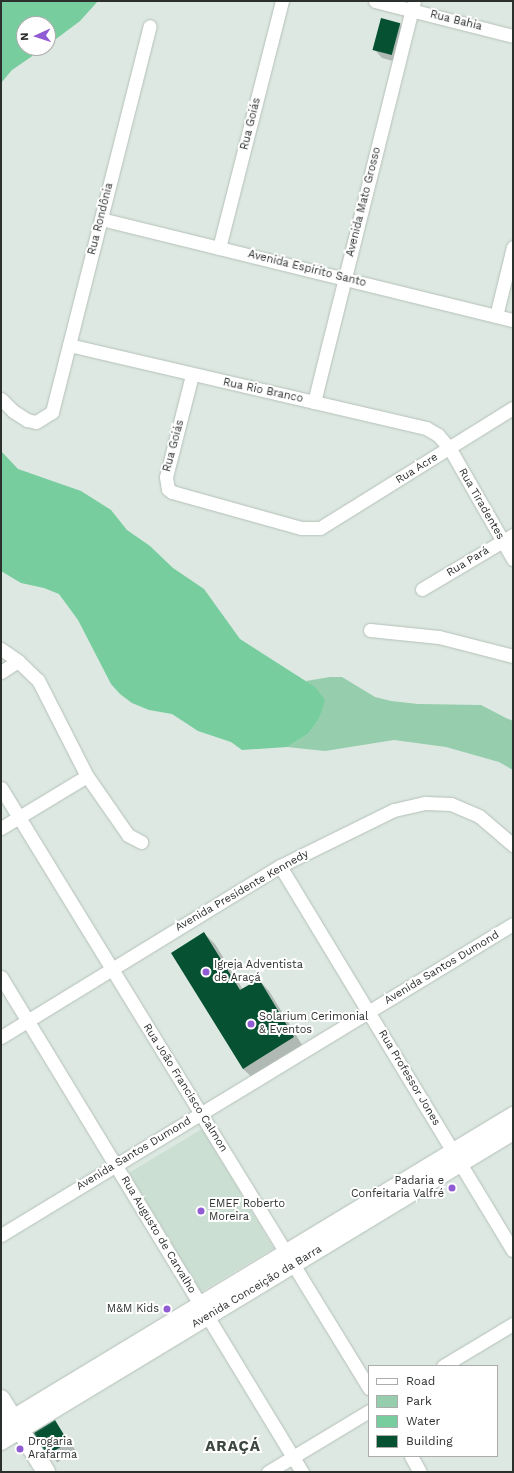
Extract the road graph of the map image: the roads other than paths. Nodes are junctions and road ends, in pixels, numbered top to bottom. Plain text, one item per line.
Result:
1 (282, 1) edge
2 (375, 1) edge
3 (413, 6) edge
4 (150, 26) dead end
5 (513, 36) edge
6 (101, 219) junction
7 (513, 247) edge
8 (219, 248) junction
9 (345, 279) junction
10 (496, 316) junction
11 (513, 320) edge
12 (69, 345) junction
13 (192, 375) junction
14 (1, 399) edge
15 (314, 402) junction
16 (513, 408) edge
17 (450, 449) junction
18 (320, 528) joint
19 (508, 538) edge
20 (513, 559) edge
21 (422, 589) dead end
22 (370, 630) dead end
23 (1, 649) edge
24 (513, 656) edge
25 (18, 661) junction
26 (1, 672) edge
27 (87, 776) junction
28 (1, 788) edge
29 (19, 817) junction
30 (1, 828) edge
31 (140, 842) dead end
32 (513, 845) edge
33 (280, 866) junction
34 (513, 924) edge
35 (112, 969) junction
36 (1, 977) edge
37 (369, 1012) junction
38 (28, 1021) junction
39 (1, 1037) edge
40 (201, 1114) junction
41 (513, 1115) edge
42 (513, 1132) edge
43 (457, 1157) junction
44 (116, 1165) junction
45 (1, 1235) edge
46 (513, 1250) edge
47 (290, 1259) junction
48 (204, 1311) junction
49 (513, 1324) edge
50 (445, 1365) edge
51 (368, 1386) edge
52 (1, 1399) edge
53 (368, 1412) edge
54 (11, 1424) edge
55 (1, 1442) edge
56 (293, 1457) junction
57 (412, 1457) edge
58 (46, 1472) edge
59 (268, 1472) edge
60 (302, 1472) edge
61 (420, 1472) edge

1 - 8 street, Rua Goiás
2 - 3 street, Rua Bahia
3 - 5 street, Rua Bahia
3 - 9 street, Avenida Mato Grosso
4 - 6 street, Rua Rondônia
6 - 8 street, Avenida Espírito Santo
6 - 12 street, Rua Rondônia
7 - 10 street
8 - 9 street, Avenida Espírito Santo
9 - 10 street, Avenida Espírito Santo
9 - 15 street, Avenida Mato Grosso
10 - 11 street, Avenida Espírito Santo
12 - 13 street, Rua Rio Branco
12 - 14 street, Rua Rondônia
13 - 15 street, Rua Rio Branco
13 - 18 street, Rua Goiás
15 - 17 street, Rua Rio Branco
16 - 17 street, Rua Acre
17 - 18 street, Rua Acre
17 - 19 street, Rua Tiradentes
19 - 20 street, Rua Tiradentes
19 - 21 street, Rua Pará
22 - 24 street
23 - 25 street
25 - 26 street
25 - 27 street
27 - 29 street
27 - 31 street
28 - 29 street, Rua João Francisco Calmon
29 - 30 street
29 - 35 street, Rua João Francisco Calmon
32 - 33 street, Avenida Presidente Kennedy
33 - 35 street, Avenida Presidente Kennedy
33 - 37 street, Rua Professor Jones
34 - 37 street, Avenida Santos Dumond
35 - 38 street, Avenida Presidente Kennedy
35 - 40 street, Rua João Francisco Calmon
36 - 38 street, Rua Augusto de Carvalho
37 - 40 street, Avenida Santos Dumond
37 - 43 street, Rua Professor Jones
38 - 39 street, Avenida Presidente Kennedy
38 - 44 street, Rua Augusto de Carvalho
40 - 44 street, Avenida Santos Dumond
40 - 47 street, Rua João Francisco Calmon
41 - 43 street, Avenida Conceição da Barra
42 - 43 street, Avenida Conceição da Barra
43 - 46 street, Rua Professor Jones
43 - 47 street, Avenida Conceição da Barra
44 - 45 street, Avenida Santos Dumond
44 - 48 street, Rua Augusto de Carvalho
47 - 48 street, Avenida Conceição da Barra
47 - 51 street, Rua João Francisco Calmon
48 - 54 street, Avenida Conceição da Barra
48 - 56 street, Rua Augusto de Carvalho
49 - 50 street
52 - 54 main road
53 - 56 street
54 - 55 street, Avenida Conceição da Barra
54 - 58 main road
56 - 59 street
56 - 60 street, Rua Augusto de Carvalho
57 - 61 street

